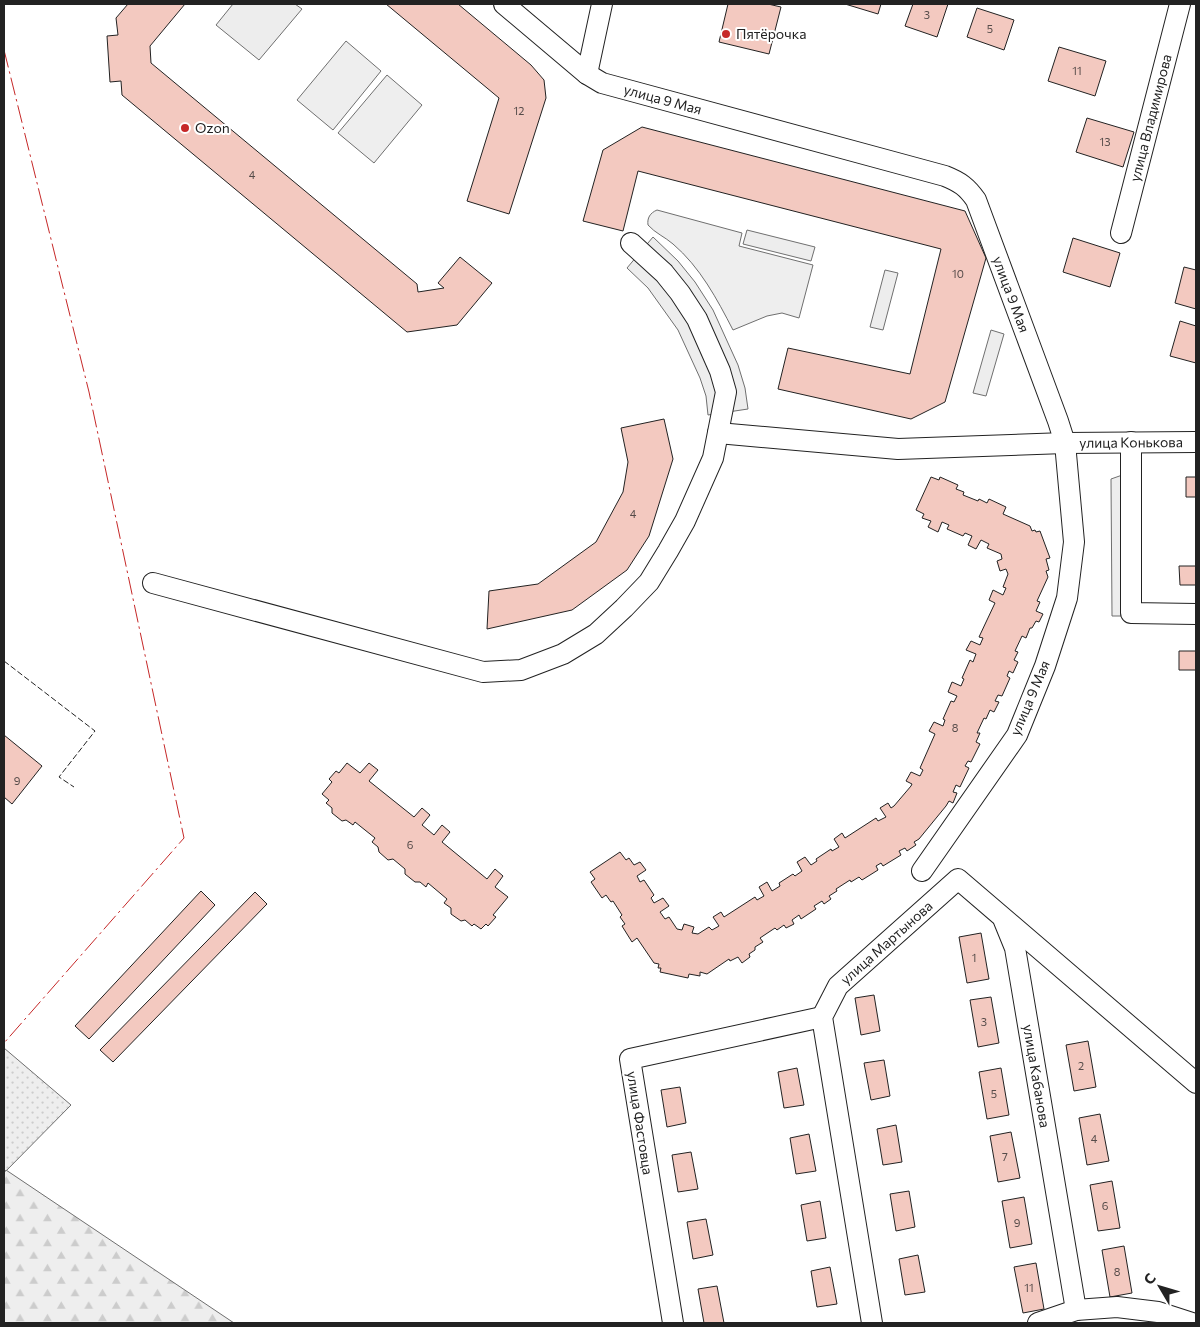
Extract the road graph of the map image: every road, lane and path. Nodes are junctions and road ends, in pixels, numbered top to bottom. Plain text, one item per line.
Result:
1 (504, 4) edge
2 (602, 4) edge
3 (1180, 4) edge
4 (587, 74) junction
5 (1121, 233) dead end
6 (631, 243) dead end
7 (718, 433) junction
8 (1131, 442) junction
9 (1196, 442) edge
10 (1065, 443) junction
11 (153, 583) dead end
12 (1196, 614) edge
13 (952, 874) junction
14 (1002, 916) junction
15 (822, 1017) junction
16 (1196, 1083) edge
17 (1076, 1310) junction
18 (673, 1323) edge
19 (872, 1323) edge
20 (1038, 1323) edge
21 (1192, 1323) edge

1 - 4 street, улица 9 Мая
2 - 4 street
3 - 5 street, улица Владимирова
4 - 10 street, улица 9 Мая
6 - 7 street
7 - 10 street, улица Конькова
7 - 11 street
8 - 9 street, улица Конькова
8 - 10 street, улица Конькова
8 - 12 street
10 - 13 street, улица 9 Мая
13 - 14 street, улица Кабанова
13 - 15 street, улица Мартынова
14 - 16 street
14 - 17 street, улица Кабанова
15 - 18 street, улица Фастовца
15 - 19 street
17 - 20 street
17 - 21 street

